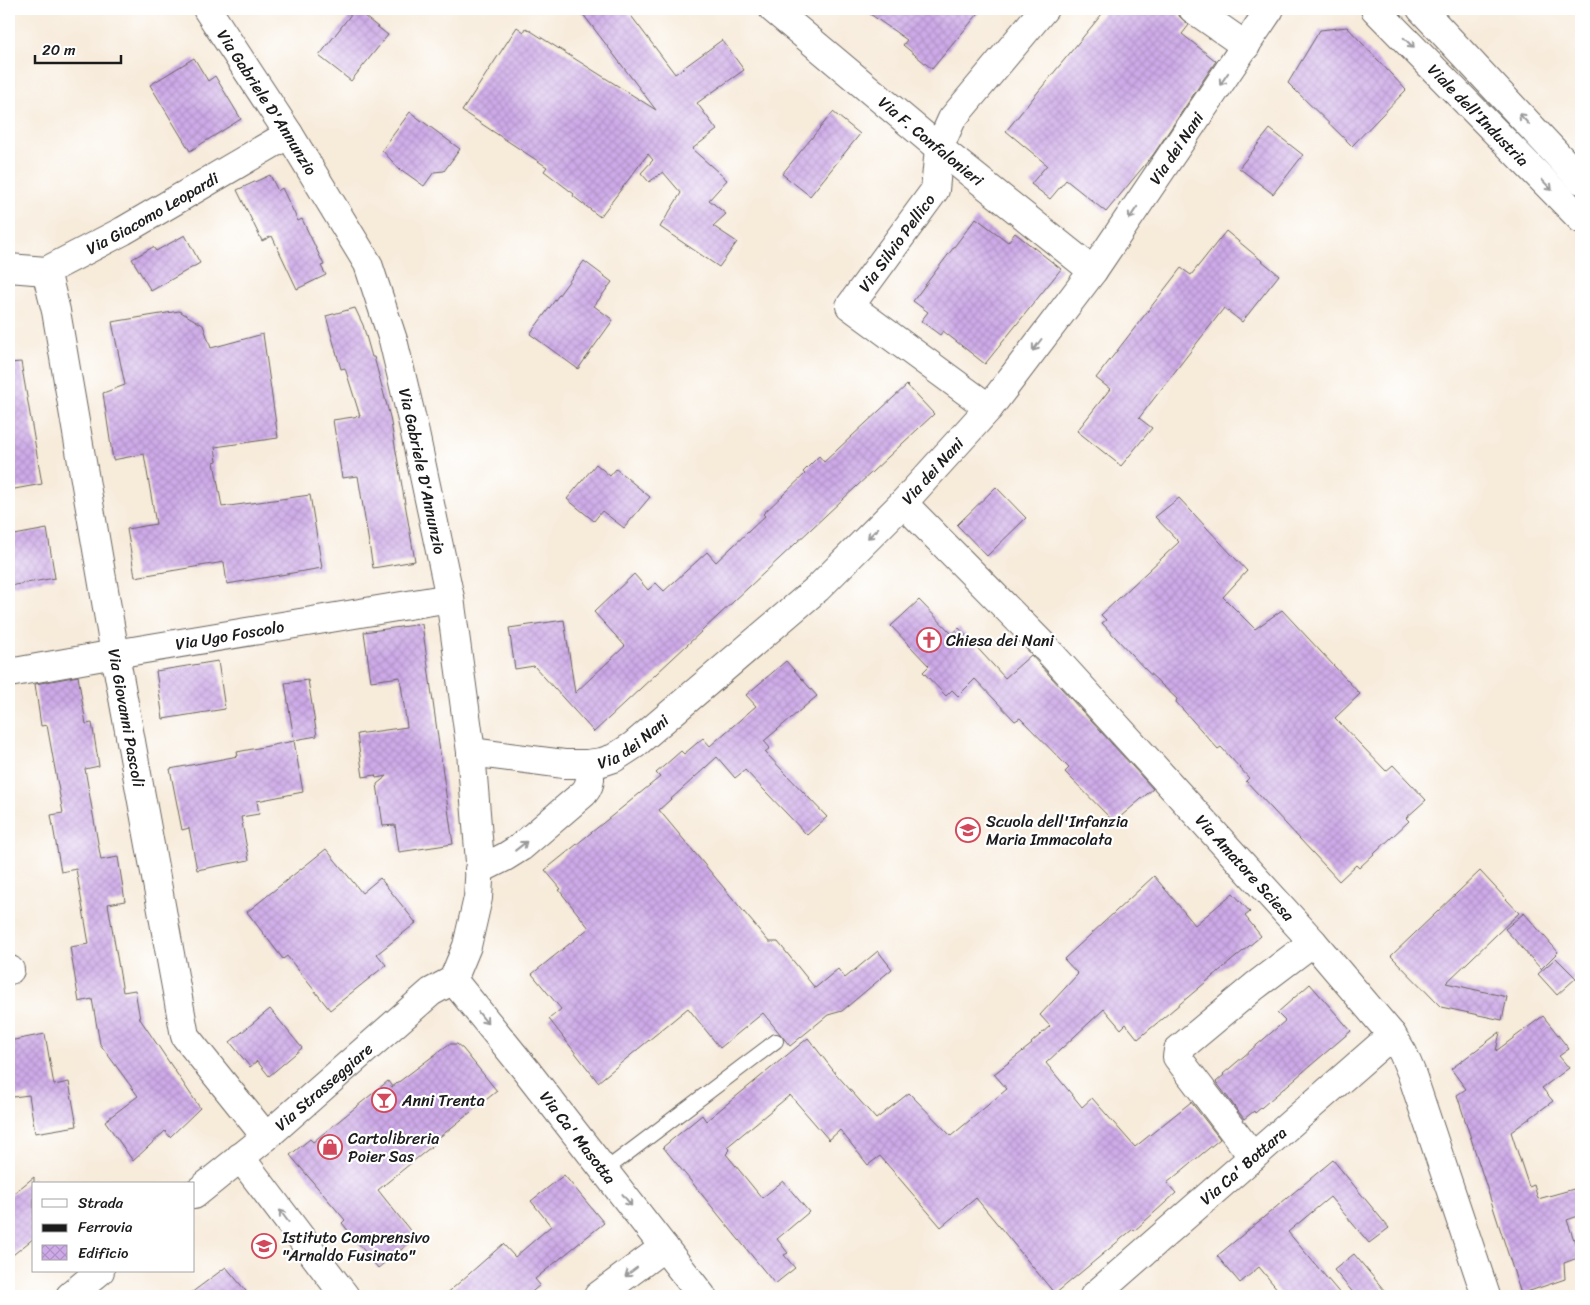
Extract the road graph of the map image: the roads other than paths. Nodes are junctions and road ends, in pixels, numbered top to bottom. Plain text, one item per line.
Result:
1 (207, 9) edge
2 (773, 9) edge
3 (1044, 9) edge
4 (1193, 9) edge
5 (1270, 9) edge
6 (1375, 9) edge
7 (1421, 9) edge
8 (1246, 46) junction
9 (289, 134) junction
10 (939, 148) junction
11 (1581, 180) edge
12 (1581, 220) edge
13 (9, 268) edge
14 (46, 271) junction
15 (1093, 271) junction
16 (989, 408) junction
17 (903, 503) junction
18 (450, 598) junction
19 (115, 654) junction
20 (9, 673) edge
21 (471, 752) junction
22 (587, 764) junction
23 (479, 870) junction
24 (1312, 942) junction
25 (453, 980) junction
26 (1392, 1035) junction
27 (776, 1041) dead end
28 (266, 1137) junction
29 (240, 1157) junction
30 (1253, 1157) junction
31 (604, 1171) junction
32 (195, 1194) edge
33 (664, 1247) junction
34 (99, 1272) edge
35 (70, 1296) edge
36 (345, 1296) edge
37 (598, 1296) edge
38 (702, 1296) edge
39 (1094, 1296) edge
40 (1486, 1296) edge

1 - 9 street, Via Gabriele D'Annunzio
2 - 10 street, Via F. Confalonieri
3 - 10 street, Via Silvio Pellico
4 - 8 street
5 - 8 street, Via dei Nani
6 -> 12 street, Viale dell'Industria
11 -> 7 street, Viale dell'Industria
8 -> 15 street, Via dei Nani
9 - 14 street, Via Giacomo Leopardi
9 - 18 street, Via Gabriele D'Annunzio
10 - 15 street, Via F. Confalonieri
10 - 16 street, Via Silvio Pellico
13 - 14 street
14 - 19 street, Via Giovanni Pascoli
15 -> 16 street, Via dei Nani
16 - 17 street, Via dei Nani
17 -> 22 street, Via dei Nani
17 - 24 street, Via Amatore Sciesa
18 - 19 street, Via Ugo Foscolo
18 - 21 street, Via Gabriele D'Annunzio
19 - 20 street, Via Ugo Foscolo
19 - 28 street, Via Giovanni Pascoli
21 - 22 street, Via dei Nani
21 - 23 street, Via Gabriele D'Annunzio
23 -> 22 street
23 - 25 street, Via Gabriele D'Annunzio
24 - 26 street, Via Amatore Sciesa
24 - 30 street
25 - 28 street, Via Strasseggiare
25 -> 31 street, Via Ca' Masotta
26 - 30 street, Via Ca' Bottara
26 - 40 street, Via Amatore Sciesa
27 - 31 lane
28 - 29 street, Via Strasseggiare
29 - 32 street, Via Strasseggiare
36 -> 29 street
30 - 39 street, Via Ca' Bottara
31 -> 33 street, Via Ca' Masotta
33 -> 37 street
33 - 38 street, Via Ca' Masotta
34 - 35 street

